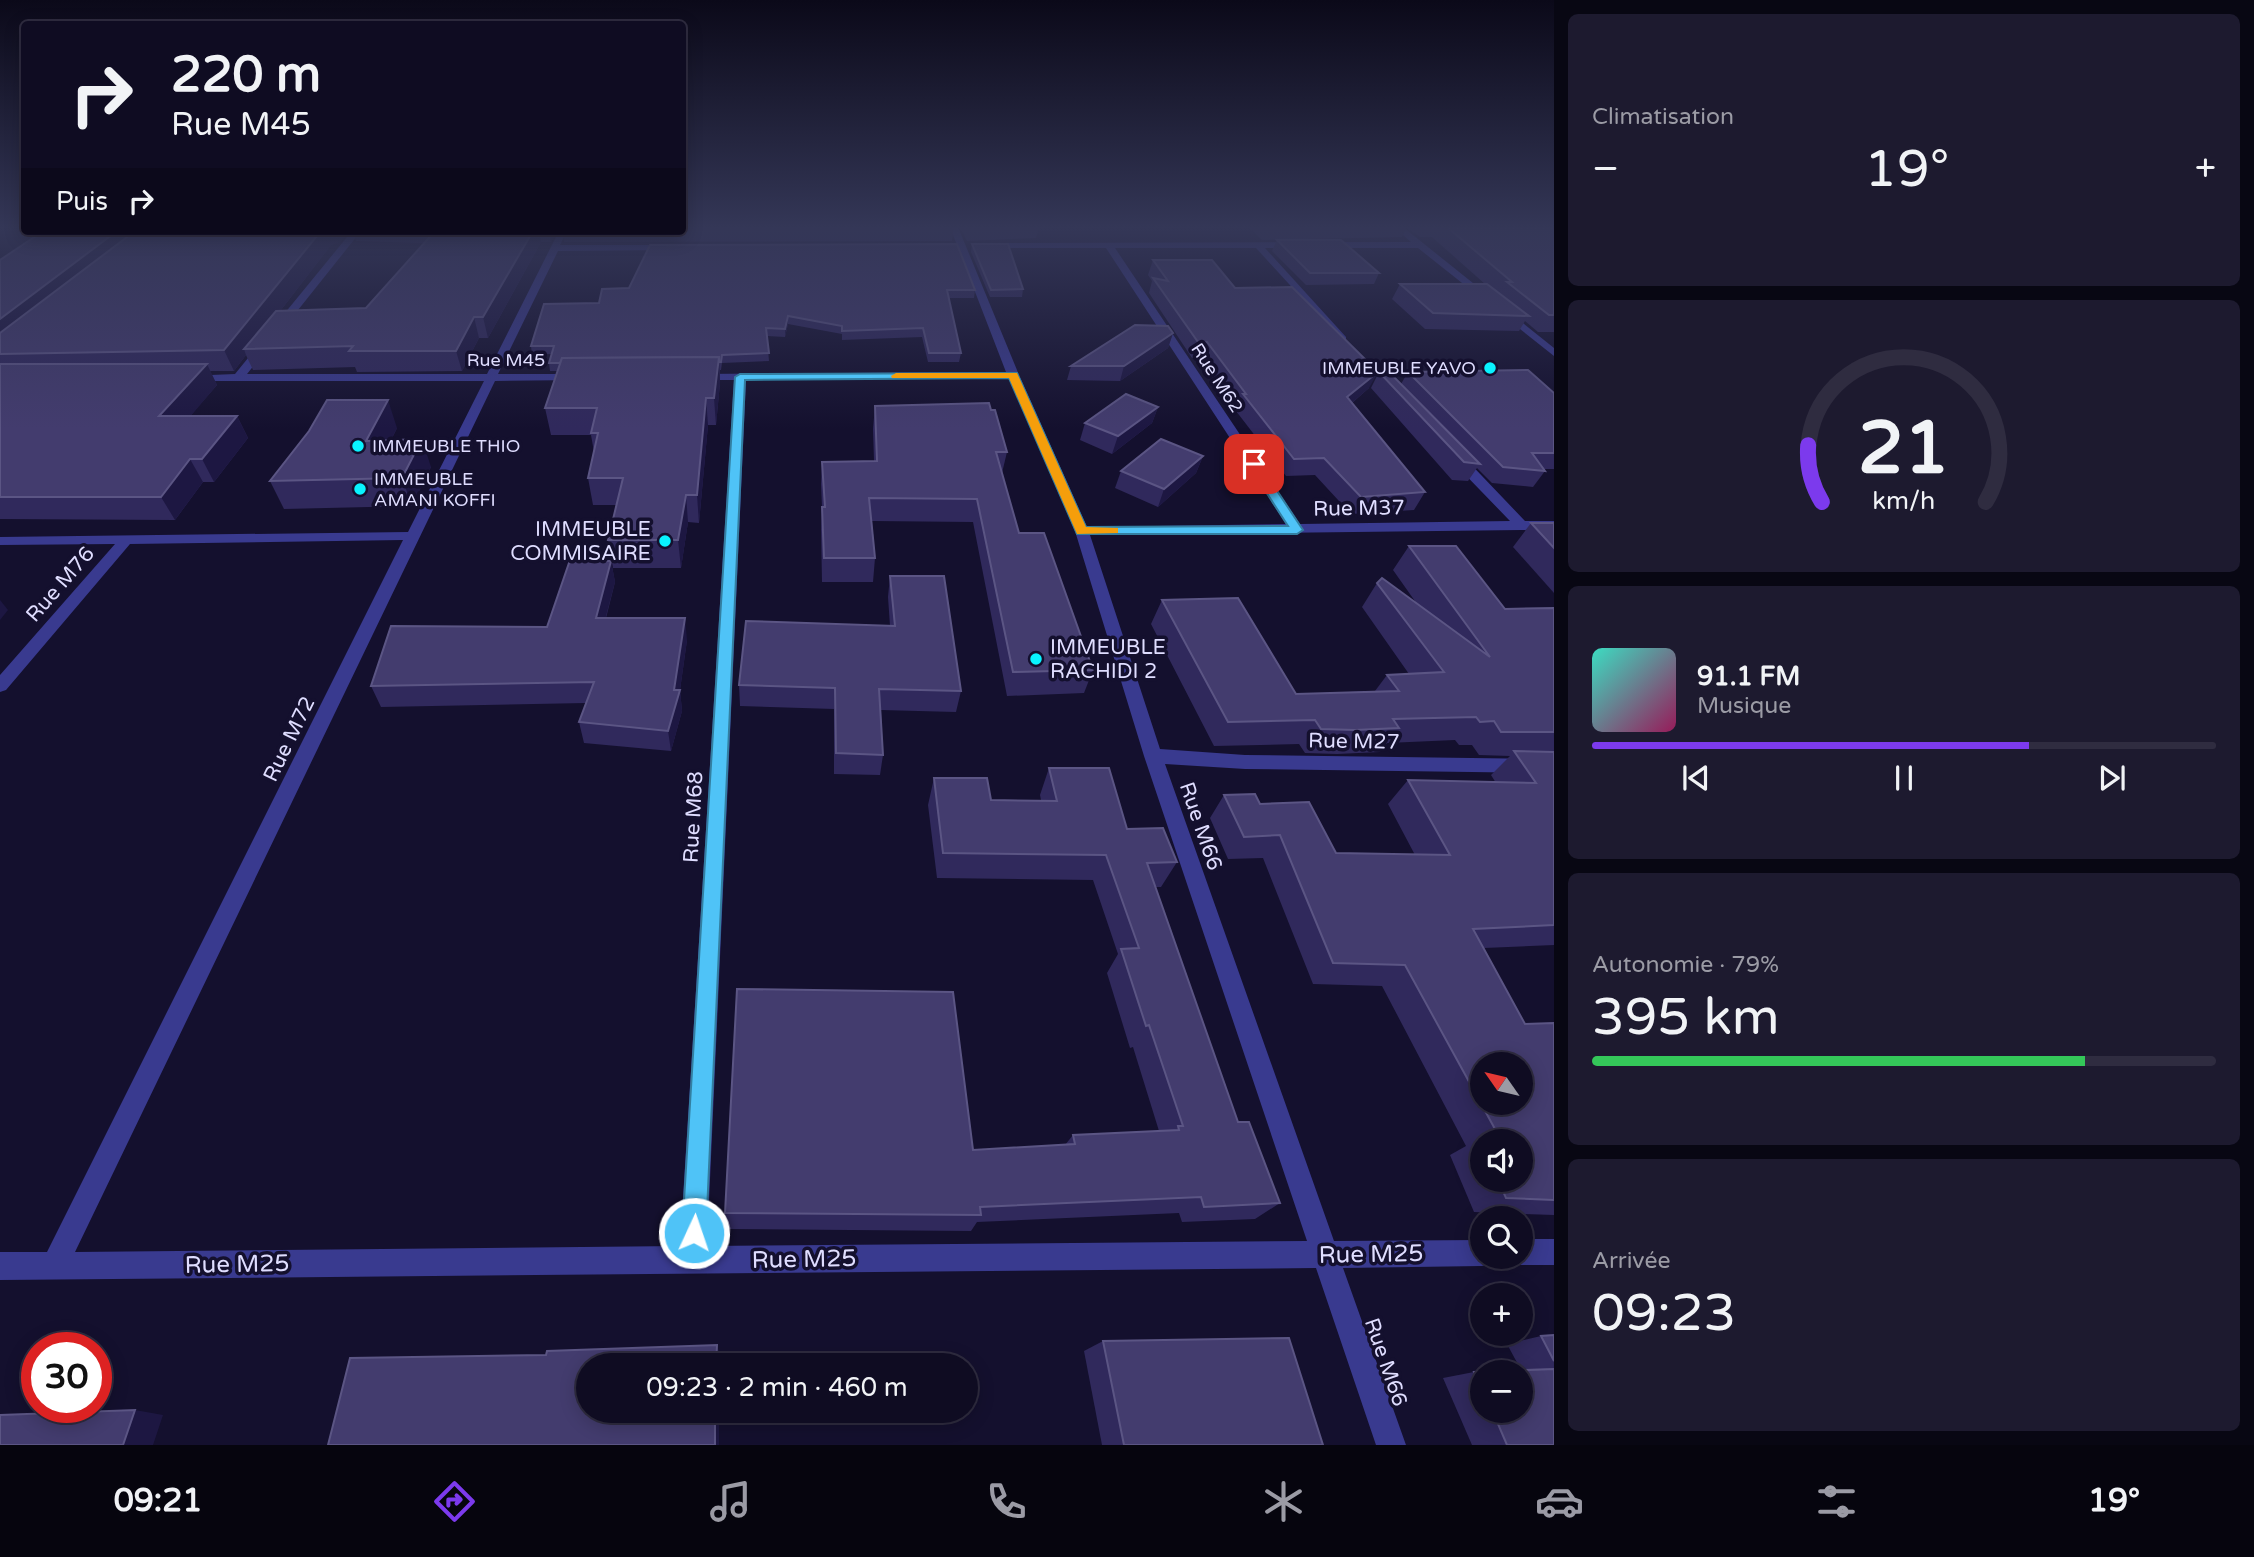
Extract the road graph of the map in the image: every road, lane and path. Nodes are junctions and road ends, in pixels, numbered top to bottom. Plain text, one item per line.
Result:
1 (306, 294) edge
2 (533, 294) edge
3 (979, 294) edge
4 (1142, 294) edge
5 (1303, 294) edge
6 (1481, 294) edge
7 (1352, 349) edge
8 (1554, 354) edge
9 (1013, 375) junction
10 (239, 377) junction
11 (492, 377) junction
12 (589, 377) edge
13 (685, 377) edge
14 (740, 377) junction
15 (172, 378) edge
16 (1446, 447) edge
17 (1554, 525) edge
18 (1522, 526) junction
19 (1297, 530) junction
20 (1082, 531) junction
21 (414, 536) junction
22 (0, 541) edge
23 (124, 542) junction
24 (0, 686) edge
25 (1153, 756) junction
26 (1554, 766) edge
27 (1533, 1252) edge
28 (1554, 1252) edge
29 (1470, 1253) edge
30 (1325, 1255) junction
31 (692, 1260) junction
32 (0, 1266) edge
33 (54, 1266) junction
34 (1391, 1445) edge

1 - 10 street
2 - 11 street, Rue M72
3 - 9 street, Rue M66
4 - 19 street, Rue M62
5 - 7 street
6 - 8 street
9 - 14 street
9 - 20 street, Rue M66
10 - 11 street, Rue M45
10 - 15 street, Rue M45
11 - 12 street, Rue M45
11 - 21 street, Rue M72
13 - 14 street
14 - 31 street, Rue M68
16 - 18 street
17 - 18 street, Rue M37
18 - 19 street, Rue M37
19 - 20 street, Rue M37
20 - 25 street, Rue M66
21 - 23 street
21 - 33 street, Rue M72
22 - 23 street
23 - 24 street, Rue M76
25 - 26 street, Rue M27
25 - 30 street, Rue M66
27 - 28 street
29 - 30 street, Rue M25
30 - 31 street, Rue M25
30 - 34 street, Rue M66
31 - 33 street, Rue M25
32 - 33 street, Rue M25

